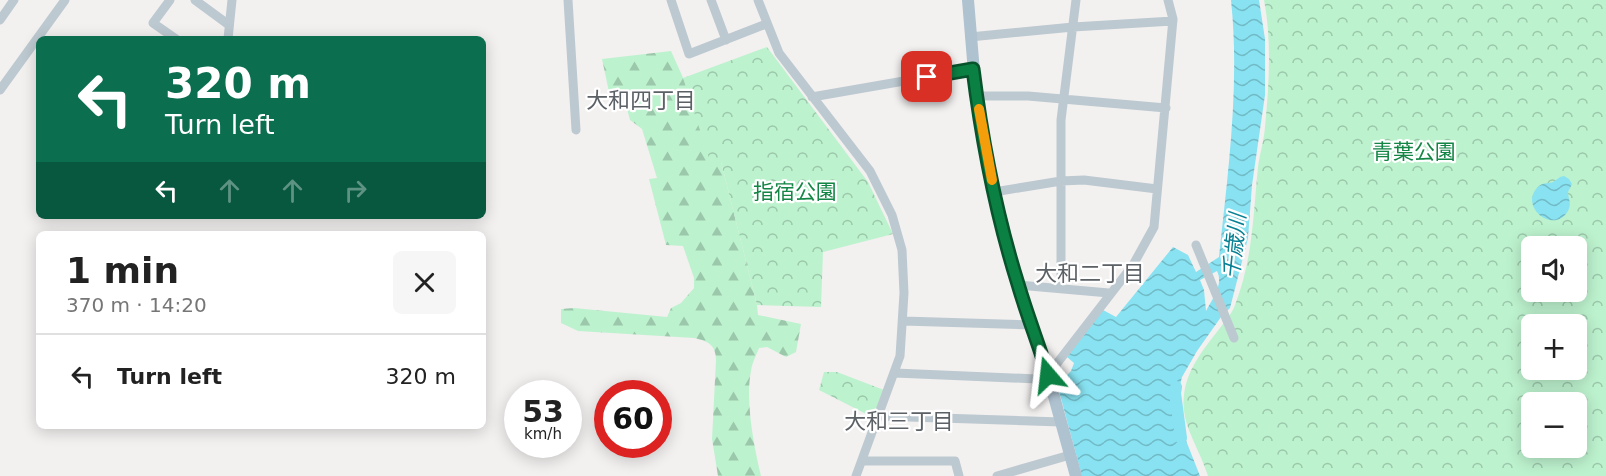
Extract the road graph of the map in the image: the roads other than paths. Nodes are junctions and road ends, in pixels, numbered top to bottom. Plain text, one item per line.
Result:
1 (14, 0) edge
2 (65, 0) edge
3 (170, 0) edge
4 (195, 0) edge
5 (232, 0) edge
6 (568, 0) edge
7 (671, 0) edge
8 (711, 0) edge
9 (758, 0) edge
10 (968, 0) edge
11 (1076, 0) edge
12 (1168, 0) edge
13 (0, 21) edge
14 (1173, 21) junction
15 (766, 24) junction
16 (229, 25) junction
17 (1073, 27) junction
18 (39, 36) edge
19 (172, 36) edge
20 (228, 36) edge
21 (970, 37) junction
22 (36, 40) edge
23 (726, 40) junction
24 (973, 69) junction
25 (0, 90) edge
26 (976, 96) junction
27 (812, 97) junction
28 (1065, 98) junction
29 (1166, 108) junction
30 (576, 130) dead end
31 (1061, 181) junction
32 (1157, 189) junction
33 (994, 192) junction
34 (1197, 248) dead end
35 (1018, 285) junction
36 (1061, 288) junction
37 (1110, 293) junction
38 (903, 321) junction
39 (1032, 325) junction
40 (1234, 338) dead end
41 (895, 373) junction
42 (1048, 375) junction
43 (878, 416) junction
44 (1061, 422) junction
45 (1070, 455) junction
46 (862, 460) junction
47 (1012, 474) edge
48 (856, 476) edge
49 (959, 476) edge
50 (997, 476) edge
51 (1076, 476) edge

1 - 13 street
2 - 18 street
3 - 19 street
4 - 16 street
5 - 16 street
6 - 30 street
7 - 23 street
8 - 23 street
9 - 15 street
10 - 21 main road
11 - 17 street
12 - 14 street
14 - 17 street
14 - 29 street
15 - 23 street
15 - 27 street
16 - 20 street
17 - 21 street
17 - 28 street
21 - 24 main road
22 - 25 street
24 - 26 main road
24 - 27 street
26 - 28 street
26 - 33 main road
27 - 38 street
28 - 29 street
28 - 31 street
29 - 32 street
31 - 32 street
31 - 33 street
31 - 36 street
32 - 37 street
33 - 35 main road
34 - 40 street
35 - 36 street
35 - 39 main road
36 - 37 street
37 - 42 street
38 - 39 street
38 - 41 street
39 - 42 main road
41 - 42 street
41 - 43 street
42 - 44 main road
43 - 44 street
43 - 46 street
44 - 45 main road
45 - 47 street
45 - 51 main road
46 - 48 street
46 - 49 street
47 - 50 street

